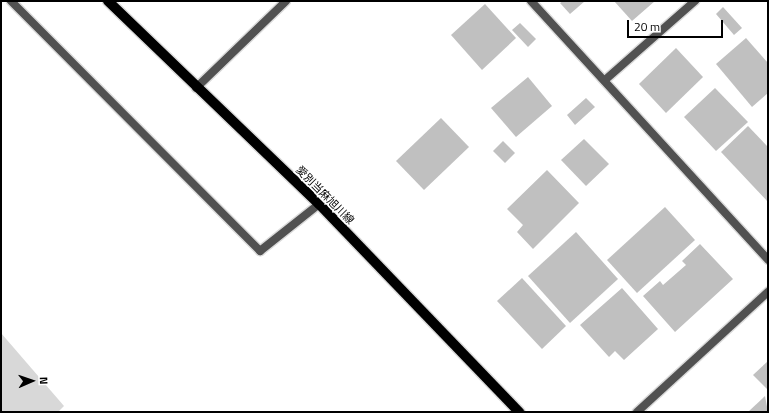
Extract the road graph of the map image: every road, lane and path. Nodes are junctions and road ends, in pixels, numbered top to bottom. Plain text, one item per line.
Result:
1 (11, 1) edge
2 (108, 1) edge
3 (286, 1) edge
4 (532, 1) edge
5 (695, 1) edge
6 (605, 80) junction
7 (196, 88) junction
8 (319, 204) junction
9 (768, 260) edge
10 (768, 292) edge
11 (519, 412) edge
12 (637, 412) edge

1 - 8 street
2 - 7 main road, 愛別当麻旭川線
3 - 7 street
4 - 6 street
5 - 6 street
6 - 9 street
7 - 8 main road, 愛別当麻旭川線
8 - 11 main road, 愛別当麻旭川線
10 - 12 street

